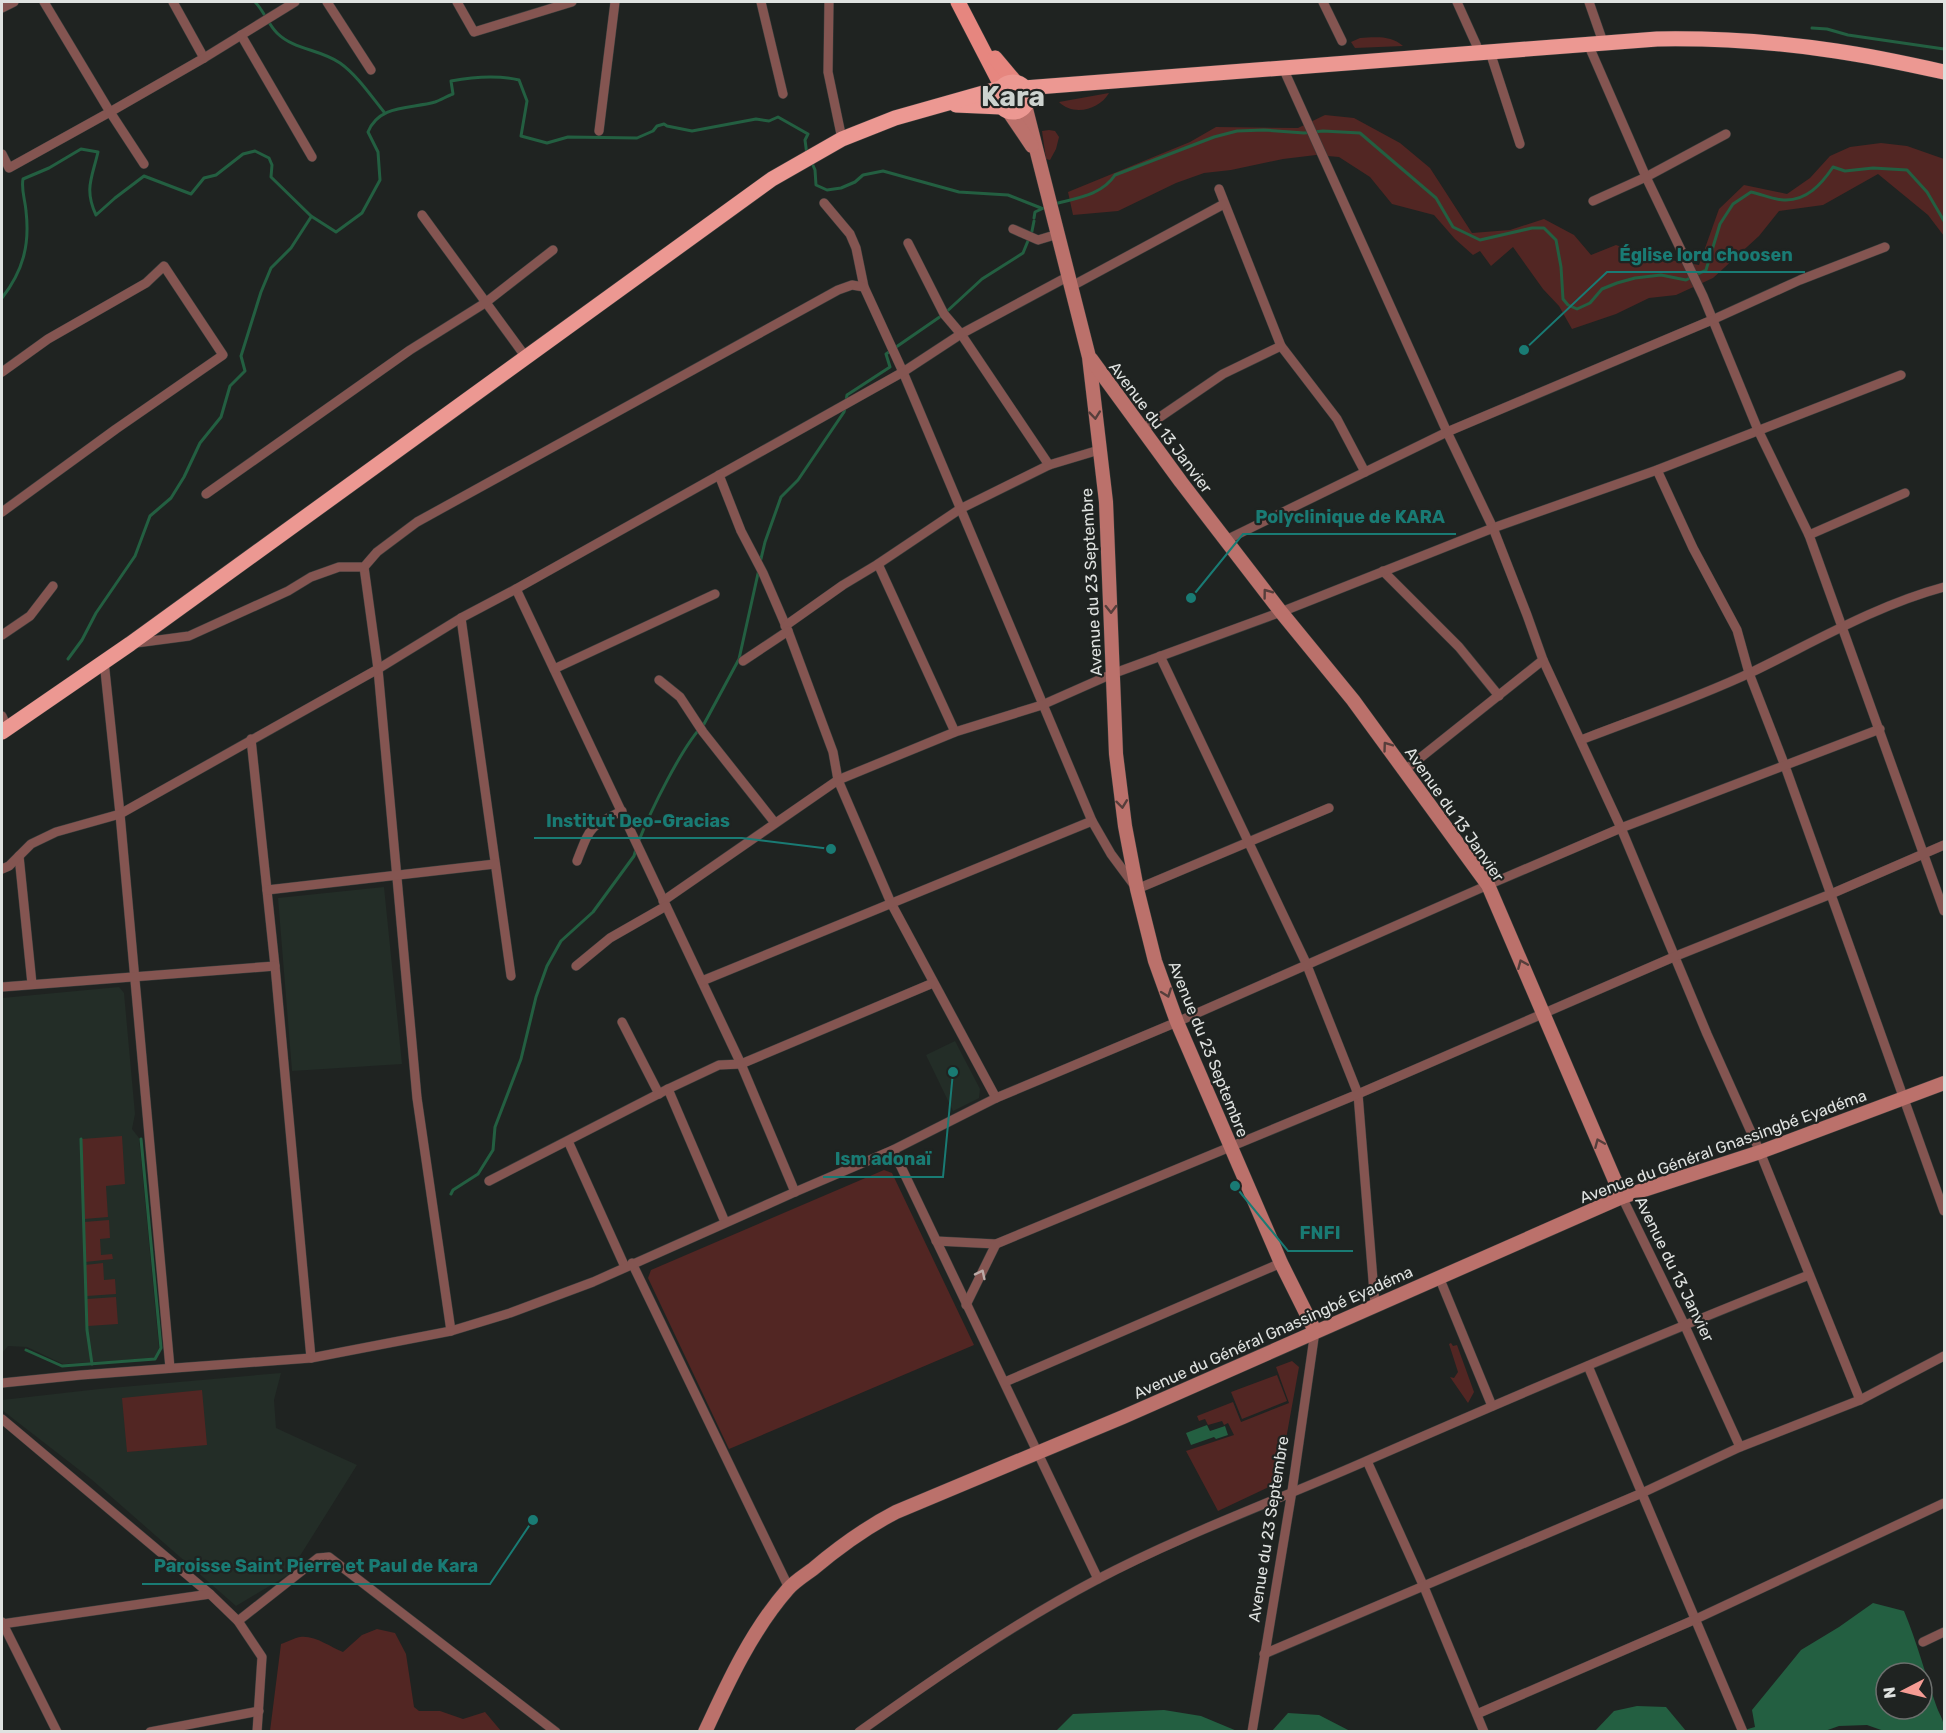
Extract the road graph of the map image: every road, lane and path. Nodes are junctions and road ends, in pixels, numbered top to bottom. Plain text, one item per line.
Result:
1 (14, 2) edge
2 (44, 2) edge
3 (173, 2) edge
4 (295, 2) edge
5 (327, 2) edge
6 (457, 2) edge
7 (572, 2) edge
8 (615, 2) edge
9 (761, 2) edge
10 (829, 2) edge
11 (958, 2) edge
12 (1323, 2) edge
13 (1457, 2) edge
14 (1590, 2) edge
15 (2, 8) edge
16 (241, 35) junction
17 (1342, 41) dead end
18 (1595, 43) junction
19 (1485, 53) junction
20 (204, 58) junction
21 (1283, 68) junction
22 (371, 70) dead end
23 (1944, 72) edge
24 (1016, 92) junction
25 (783, 94) dead end
26 (938, 105) junction
27 (1005, 109) junction
28 (110, 112) junction
29 (599, 131) dead end
30 (1726, 134) dead end
31 (842, 139) junction
32 (1520, 144) dead end
33 (1037, 153) junction
34 (2, 154) edge
35 (312, 157) dead end
36 (144, 164) dead end
37 (1646, 177) junction
38 (1219, 189) dead end
39 (1593, 201) dead end
40 (824, 203) dead end
41 (1224, 204) junction
42 (422, 215) dead end
43 (1012, 229) dead end
44 (1058, 234) junction
45 (908, 243) dead end
46 (1885, 247) dead end
47 (553, 250) dead end
48 (1071, 281) junction
49 (864, 287) junction
50 (485, 303) junction
51 (1712, 320) junction
52 (961, 334) junction
53 (1281, 346) junction
54 (525, 356) junction
55 (1089, 357) junction
56 (2, 372) edge
57 (903, 372) junction
58 (1901, 375) dead end
59 (1142, 430) junction
60 (1758, 430) junction
61 (1447, 432) junction
62 (1099, 450) junction
63 (1049, 465) junction
64 (1658, 470) junction
65 (1365, 472) junction
66 (719, 475) junction
67 (1905, 493) dead end
68 (206, 494) dead end
69 (960, 509) junction
70 (2, 512) edge
71 (1493, 528) junction
72 (1809, 535) junction
73 (1227, 540) junction
74 (878, 564) junction
75 (364, 567) junction
76 (1383, 571) junction
77 (53, 586) dead end
78 (1944, 587) edge
79 (516, 589) junction
80 (715, 594) dead end
81 (1281, 612) junction
82 (460, 618) junction
83 (1841, 628) junction
84 (787, 629) junction
85 (2, 635) edge
86 (130, 644) junction
87 (1160, 656) junction
88 (1543, 660) junction
89 (104, 661) junction
90 (743, 661) dead end
91 (378, 669) junction
92 (554, 669) junction
93 (1749, 673) junction
94 (1112, 674) junction
95 (659, 680) dead end
96 (1499, 696) junction
97 (1042, 705) junction
98 (3, 725) edge
99 (1880, 729) junction
100 (956, 732) junction
101 (251, 739) junction
102 (1581, 740) junction
103 (1785, 766) junction
104 (1405, 770) junction
105 (838, 780) junction
106 (1329, 808) dead end
107 (622, 811) junction
108 (120, 814) junction
109 (1092, 821) junction
110 (774, 823) junction
111 (1621, 828) junction
112 (1248, 841) junction
113 (1944, 845) edge
114 (1924, 854) junction
115 (19, 856) junction
116 (577, 861) dead end
117 (495, 864) junction
118 (2, 869) edge
119 (397, 874) junction
120 (1488, 885) junction
121 (267, 890) junction
122 (1137, 890) junction
123 (1831, 894) junction
124 (664, 903) junction
125 (891, 903) junction
126 (1944, 911) edge
127 (1676, 956) junction
128 (1306, 963) junction
129 (275, 966) junction
130 (576, 966) dead end
131 (133, 976) junction
132 (511, 976) dead end
133 (702, 981) junction
134 (933, 982) junction
135 (32, 984) junction
136 (2, 987) edge
137 (1544, 1014) junction
138 (622, 1022) dead end
139 (1177, 1022) junction
140 (741, 1064) junction
141 (1944, 1083) edge
142 (668, 1089) junction
143 (659, 1094) junction
144 (1358, 1094) junction
145 (996, 1098) junction
146 (1904, 1098) junction
147 (568, 1141) junction
148 (1232, 1147) junction
149 (893, 1150) junction
150 (1760, 1152) junction
151 (489, 1181) dead end
152 (795, 1191) junction
153 (1622, 1197) junction
154 (1944, 1211) edge
155 (726, 1222) junction
156 (936, 1241) junction
157 (996, 1244) junction
158 (1281, 1263) junction
159 (628, 1265) junction
160 (1809, 1275) junction
161 (1439, 1277) junction
162 (966, 1305) junction
163 (1375, 1305) junction
164 (1684, 1324) junction
165 (451, 1331) junction
166 (1315, 1331) junction
167 (1944, 1356) edge
168 (311, 1358) junction
169 (1588, 1366) junction
170 (170, 1368) junction
171 (1005, 1382) junction
172 (2, 1383) edge
173 (1860, 1400) junction
174 (1492, 1406) junction
175 (2, 1419) edge
176 (1740, 1447) junction
177 (1037, 1453) junction
178 (1367, 1461) junction
179 (1292, 1491) junction
180 (1642, 1493) junction
181 (1944, 1503) edge
182 (1098, 1579) junction
183 (1424, 1587) junction
184 (789, 1588) junction
185 (210, 1594) junction
186 (1696, 1619) junction
187 (238, 1621) junction
188 (2, 1623) edge
189 (1944, 1632) edge
190 (1923, 1642) dead end
191 (1264, 1653) junction
192 (259, 1711) junction
193 (1477, 1714) junction
194 (1252, 1729) edge
195 (57, 1731) edge
196 (150, 1731) edge
197 (257, 1731) edge
198 (556, 1731) edge
199 (705, 1731) edge
200 (859, 1731) edge
201 (1484, 1731) edge
202 (1743, 1731) edge

1 - 15 street
2 - 28 street
3 - 20 street
4 - 16 street
5 - 22 street
6 - 7 street
8 - 29 street
9 - 25 street
10 - 31 street
11 - 24 main road
12 - 17 street
13 - 19 street
14 - 18 street
16 - 20 street
16 - 35 street
18 - 19 highway
18 - 23 highway
18 - 37 street
19 - 21 highway
19 - 32 street
20 - 28 street
21 - 24 highway
21 - 61 street
24 - 26 highway
24 - 27 highway
24 - 27 highway
24 - 33 main road, Avenue du 23 Septembre
26 - 27 highway
26 - 31 highway
27 - 33 main road, Avenue du 23 Septembre
28 - 34 street
28 - 36 street
30 - 37 street
31 - 54 highway
33 - 44 main road, Avenue du 23 Septembre
37 - 39 street
37 - 51 street
38 - 41 street
40 - 49 street
41 - 48 street
41 - 53 street
42 - 50 street
43 - 44 street
44 - 48 main road, Avenue du 23 Septembre
45 - 52 street
46 - 51 street
47 - 50 street
48 - 52 street
48 - 55 main road, Avenue du 23 Septembre
49 - 57 street
49 - 75 street
50 - 54 street
50 - 68 street
51 - 60 street
51 - 61 street
52 - 57 street
52 - 63 street
53 - 59 street
53 - 65 street
54 - 86 highway
55 - 59 main road, Avenue du 13 Janvier
55 -> 62 main road, Avenue du 23 Septembre
56 - 70 street
57 - 66 street
57 - 69 street
58 - 60 street
59 - 73 main road, Avenue du 13 Janvier
60 - 64 street
60 - 72 street
61 - 65 street
61 - 71 street
62 - 63 street
62 -> 94 main road, Avenue du 23 Septembre
63 - 69 street
64 - 71 street
64 - 93 street
65 - 73 street
66 - 79 street
66 - 84 street
67 - 72 street
69 - 74 street
69 - 97 street
71 - 76 street
71 - 88 street
72 - 83 street
81 -> 73 main road, Avenue du 13 Janvier
74 - 84 street
74 - 100 street
75 - 86 street
75 - 91 street
76 - 81 street
76 - 96 street
77 - 85 street
78 - 83 street
79 - 82 street
79 - 92 street
80 - 92 street
81 - 87 street
104 -> 81 main road, Avenue du 13 Janvier
82 - 91 street
82 - 117 street
83 - 93 street
83 - 99 street
84 - 90 street
84 - 105 street
86 - 89 highway
87 - 94 street
87 - 112 street
88 - 96 street
88 - 102 street
89 - 98 highway
89 - 108 street
91 - 101 street
91 - 119 street
92 - 107 street
93 - 102 street
93 - 103 street
94 - 97 street
94 -> 122 main road, Avenue du 23 Septembre
95 - 110 street
96 - 104 street
97 - 100 street
97 - 109 street
99 - 103 street
99 - 114 street
100 - 105 street
101 - 108 street
101 - 121 street
102 - 111 street
103 - 111 street
103 - 123 street
104 - 120 main road, Avenue du 13 Janvier
105 - 110 street
105 - 125 street
106 - 112 street
107 - 116 street
107 - 124 street
108 - 115 street
108 - 131 street
109 - 122 street
109 - 125 street
110 - 124 street
111 - 120 street
111 - 127 street
112 - 122 street
112 - 128 street
113 - 114 street
114 - 123 street
114 - 126 street
115 - 118 street
115 - 135 street
117 - 119 street
117 - 132 street
119 - 121 street
119 - 165 street
120 - 128 street
137 -> 120 main road, Avenue du 13 Janvier
121 - 129 street
122 -> 139 main road, Avenue du 23 Septembre
123 - 127 street
123 - 146 street
124 - 130 street
124 - 133 street
125 - 133 street
125 - 134 street
127 - 137 street
127 - 150 street
128 - 139 street
128 - 144 street
129 - 131 street
129 - 168 street
131 - 135 street
131 - 170 street
133 - 140 street
134 - 140 street
134 - 145 street
135 - 136 street
137 - 144 street
153 -> 137 main road, Avenue du 13 Janvier
138 - 143 street
139 - 145 street
139 - 148 main road, Avenue du 23 Septembre
140 - 142 street
140 - 152 street
141 - 146 main road, Avenue du Général Gnassingbé Eyadéma
142 - 143 street
142 - 155 street
143 - 147 street
144 - 148 street
144 - 163 street
145 - 149 street
146 - 150 main road, Avenue du Général Gnassingbé Eyadéma
146 - 154 street
147 - 151 street
147 - 159 street
148 - 157 street
148 - 158 main road, Avenue du 23 Septembre
149 - 152 street
149 - 156 street
150 - 153 main road, Avenue du Général Gnassingbé Eyadéma
150 - 160 street
152 - 155 street
153 - 161 main road, Avenue du Général Gnassingbé Eyadéma
153 - 164 street, Avenue du 13 Janvier
155 - 159 street
156 - 157 street
156 - 162 street
162 -> 157 street
158 - 166 main road, Avenue du 23 Septembre
158 - 171 street
159 - 165 street
159 - 184 street
160 - 164 street
160 - 173 street
161 - 163 main road, Avenue du Général Gnassingbé Eyadéma
161 - 174 street
162 - 171 street
163 - 166 main road, Avenue du Général Gnassingbé Eyadéma
164 - 169 street
164 - 176 street, Avenue du 13 Janvier
165 - 168 street
166 - 177 main road, Avenue du Général Gnassingbé Eyadéma
166 - 179 street, Avenue du 23 Septembre
167 - 173 street
168 - 170 street
169 - 174 street
169 - 180 street
170 - 172 street
171 - 177 street
173 - 176 street
174 - 178 street
175 - 185 street
176 - 180 street
177 - 182 street
177 - 184 main road, Avenue du Général Gnassingbé Eyadéma
178 - 179 street
178 - 183 street
179 - 182 street
179 - 191 street, Avenue du 23 Septembre
180 - 183 street
180 - 186 street
181 - 186 street
182 - 200 street
183 - 191 street
183 - 193 street
184 - 199 main road, Avenue du Général Gnassingbé Eyadéma
185 - 187 street
185 - 188 street
186 - 193 street
186 - 202 street
187 - 192 street
187 - 198 street
188 - 195 street
189 - 190 street
191 - 194 street, Avenue du 23 Septembre
192 - 196 street
192 - 197 street
193 - 201 street

